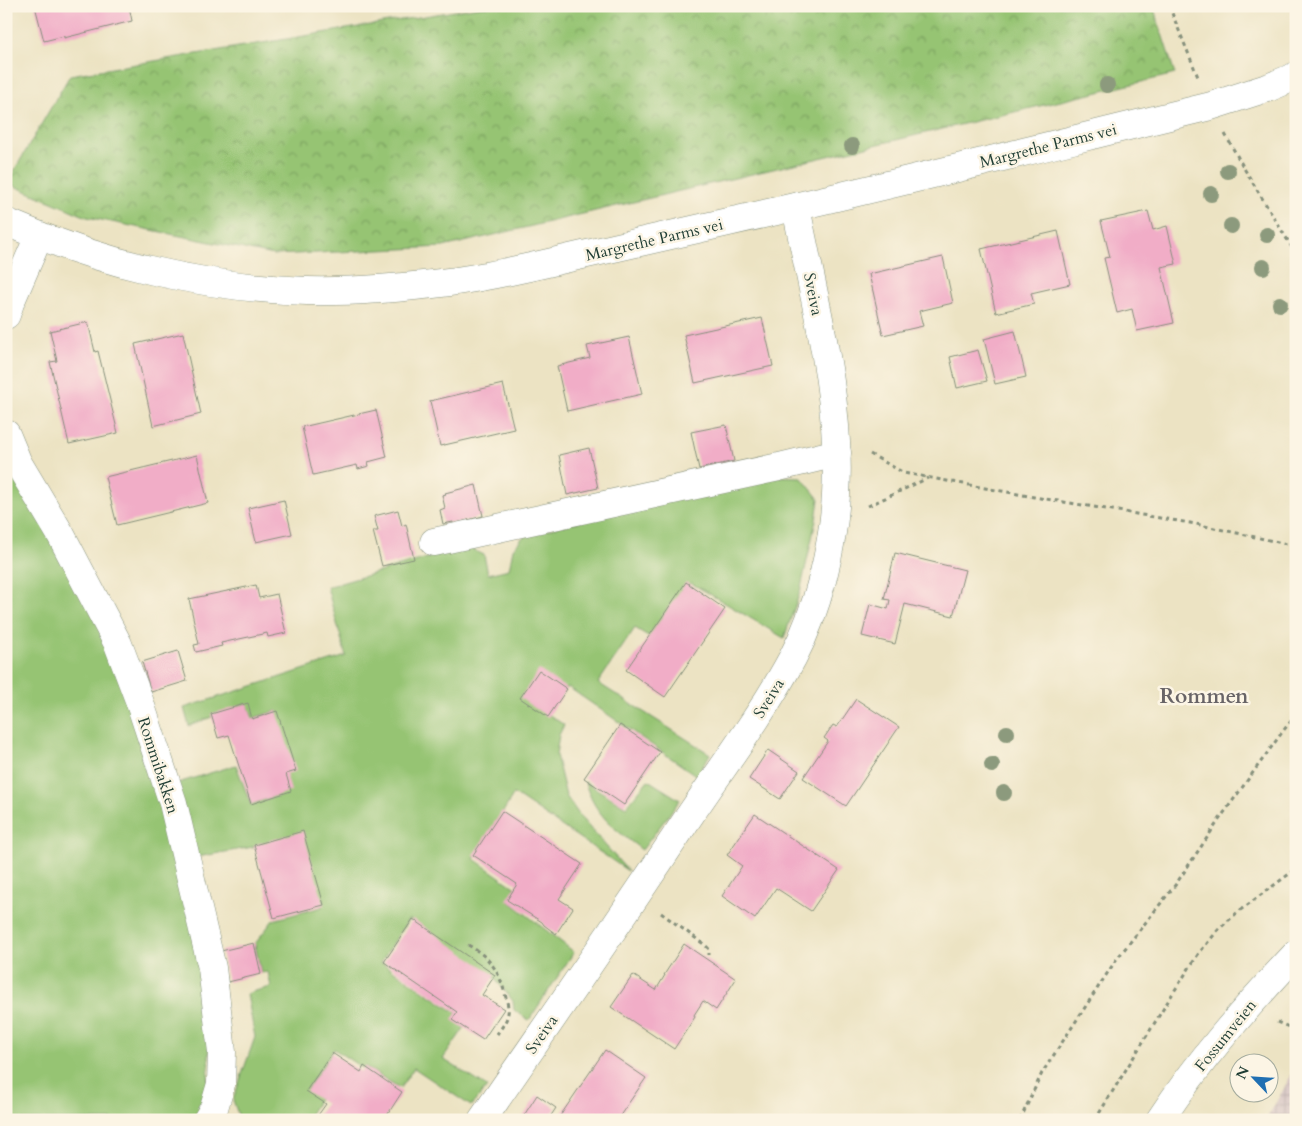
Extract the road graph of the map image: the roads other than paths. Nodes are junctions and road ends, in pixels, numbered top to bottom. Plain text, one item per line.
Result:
1 (1296, 76) edge
2 (796, 207) junction
3 (6, 222) edge
4 (39, 236) junction
5 (6, 315) edge
6 (6, 434) edge
7 (837, 453) junction
8 (434, 542) dead end
9 (1296, 954) edge
10 (207, 1120) edge
11 (482, 1120) edge
12 (1160, 1120) edge

1 - 2 street, Margrethe Parms vei
2 - 4 street, Margrethe Parms vei
2 - 7 street, Sveiva
3 - 4 street, Margrethe Parms vei
4 - 5 street
6 - 10 street, Rommibakken
7 - 8 street
7 - 11 street, Sveiva
9 - 12 street, Fossumveien

